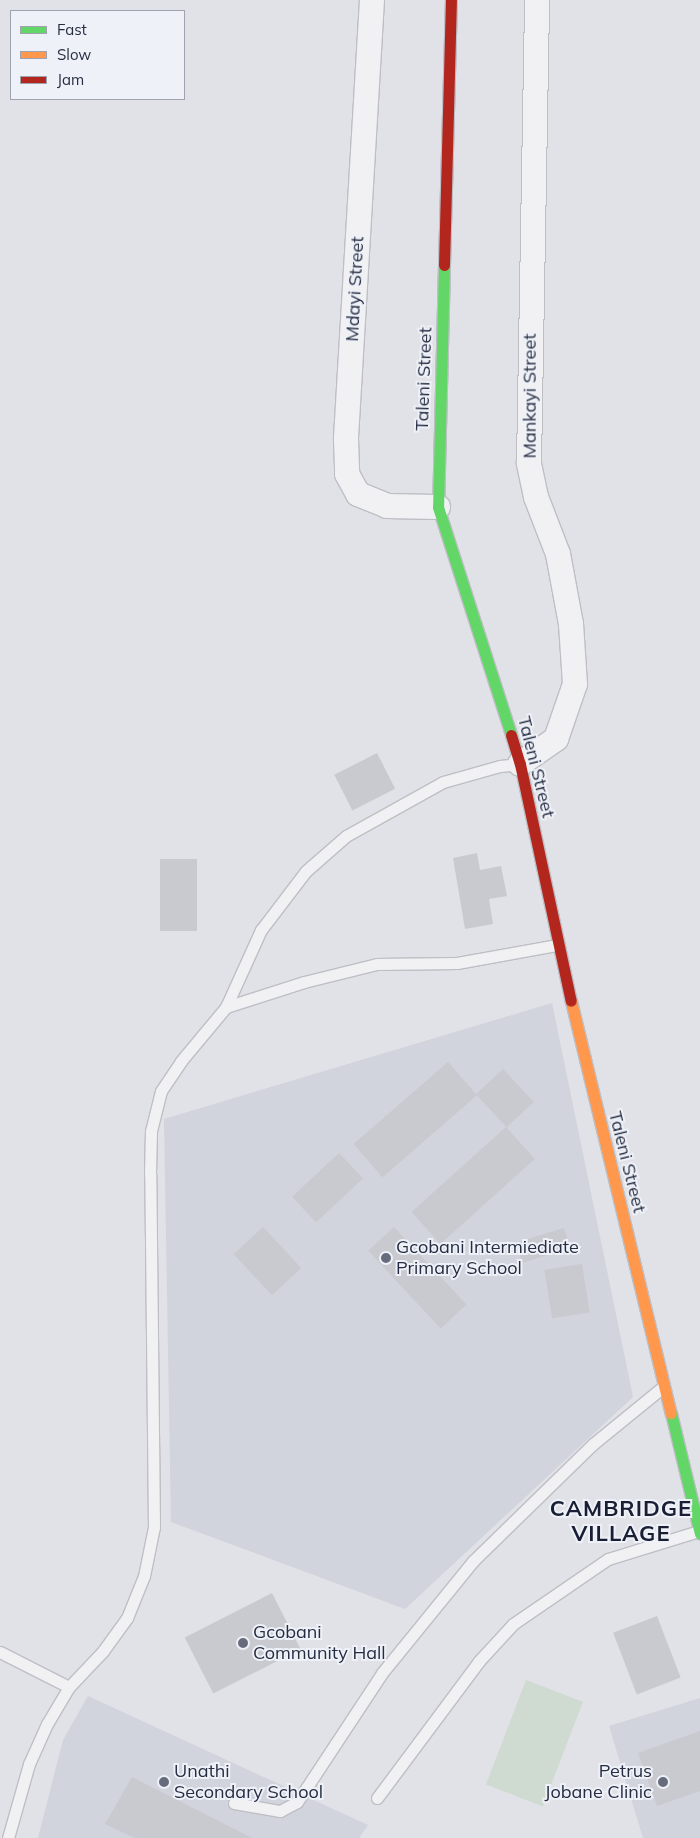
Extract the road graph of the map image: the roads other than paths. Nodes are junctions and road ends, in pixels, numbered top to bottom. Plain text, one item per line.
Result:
1 (372, 0) edge
2 (452, 0) edge
3 (537, 0) edge
4 (438, 507) junction
5 (520, 764) junction
6 (557, 945) junction
7 (226, 1007) junction
8 (664, 1387) junction
9 (699, 1533) edge
10 (0, 1652) edge
11 (69, 1687) junction
12 (377, 1798) dead end
13 (234, 1803) dead end
14 (8, 1838) edge

1 - 4 street, Mdayi Street
2 - 4 street, Taleni Street
3 - 5 street, Mankayi Street
4 - 5 street, Taleni Street
5 - 6 street, Taleni Street
5 - 7 lane
6 - 7 lane
6 - 8 street, Taleni Street
7 - 11 lane
8 - 9 street, Taleni Street
8 - 13 lane
9 - 12 lane
10 - 11 lane
11 - 14 lane

